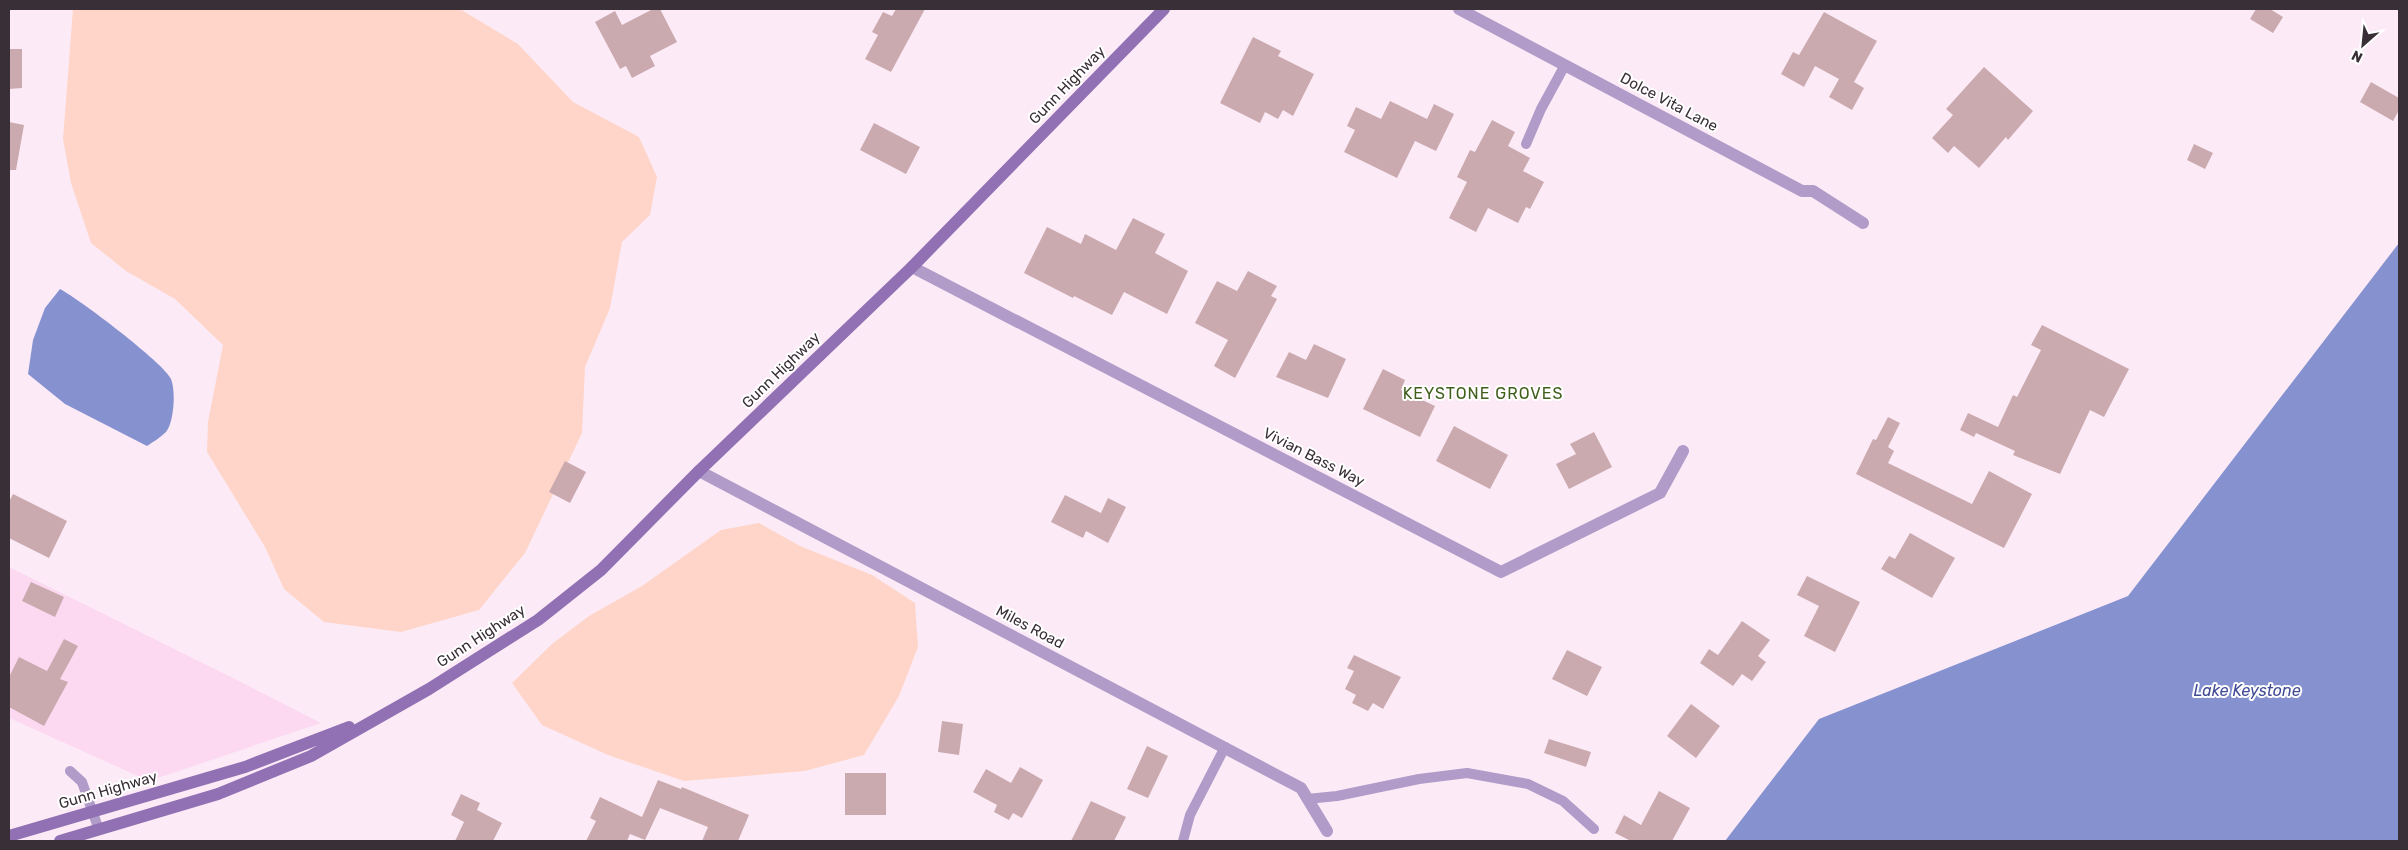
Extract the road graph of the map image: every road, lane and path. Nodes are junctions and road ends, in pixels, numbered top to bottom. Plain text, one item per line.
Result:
1 (1164, 9) edge
2 (1459, 9) edge
3 (1566, 65) junction
4 (1526, 144) dead end
5 (1863, 223) dead end
6 (912, 267) junction
7 (1684, 451) dead end
8 (699, 471) junction
9 (386, 713) junction
10 (1225, 747) junction
11 (70, 771) dead end
12 (1307, 799) junction
13 (94, 811) junction
14 (1594, 829) dead end
15 (99, 830) junction
16 (1327, 831) dead end
17 (9, 836) edge
18 (60, 841) edge
19 (1183, 841) edge

1 - 6 main road, Gunn Highway
2 - 3 street, Dolce Vita Lane
3 - 4 lane
3 - 5 street, Dolce Vita Lane
6 - 7 street, Vivian Bass Way
6 - 8 main road, Gunn Highway
8 - 9 main road, Gunn Highway
8 - 10 street, Miles Road
9 - 13 main road, Gunn Highway
9 - 15 main road, Gunn Highway
10 - 12 street, Miles Road
10 - 19 lane
11 - 13 lane
12 - 14 lane
12 - 16 street, Miles Road
13 - 15 lane
13 - 17 main road, Gunn Highway
15 - 18 main road, Gunn Highway

